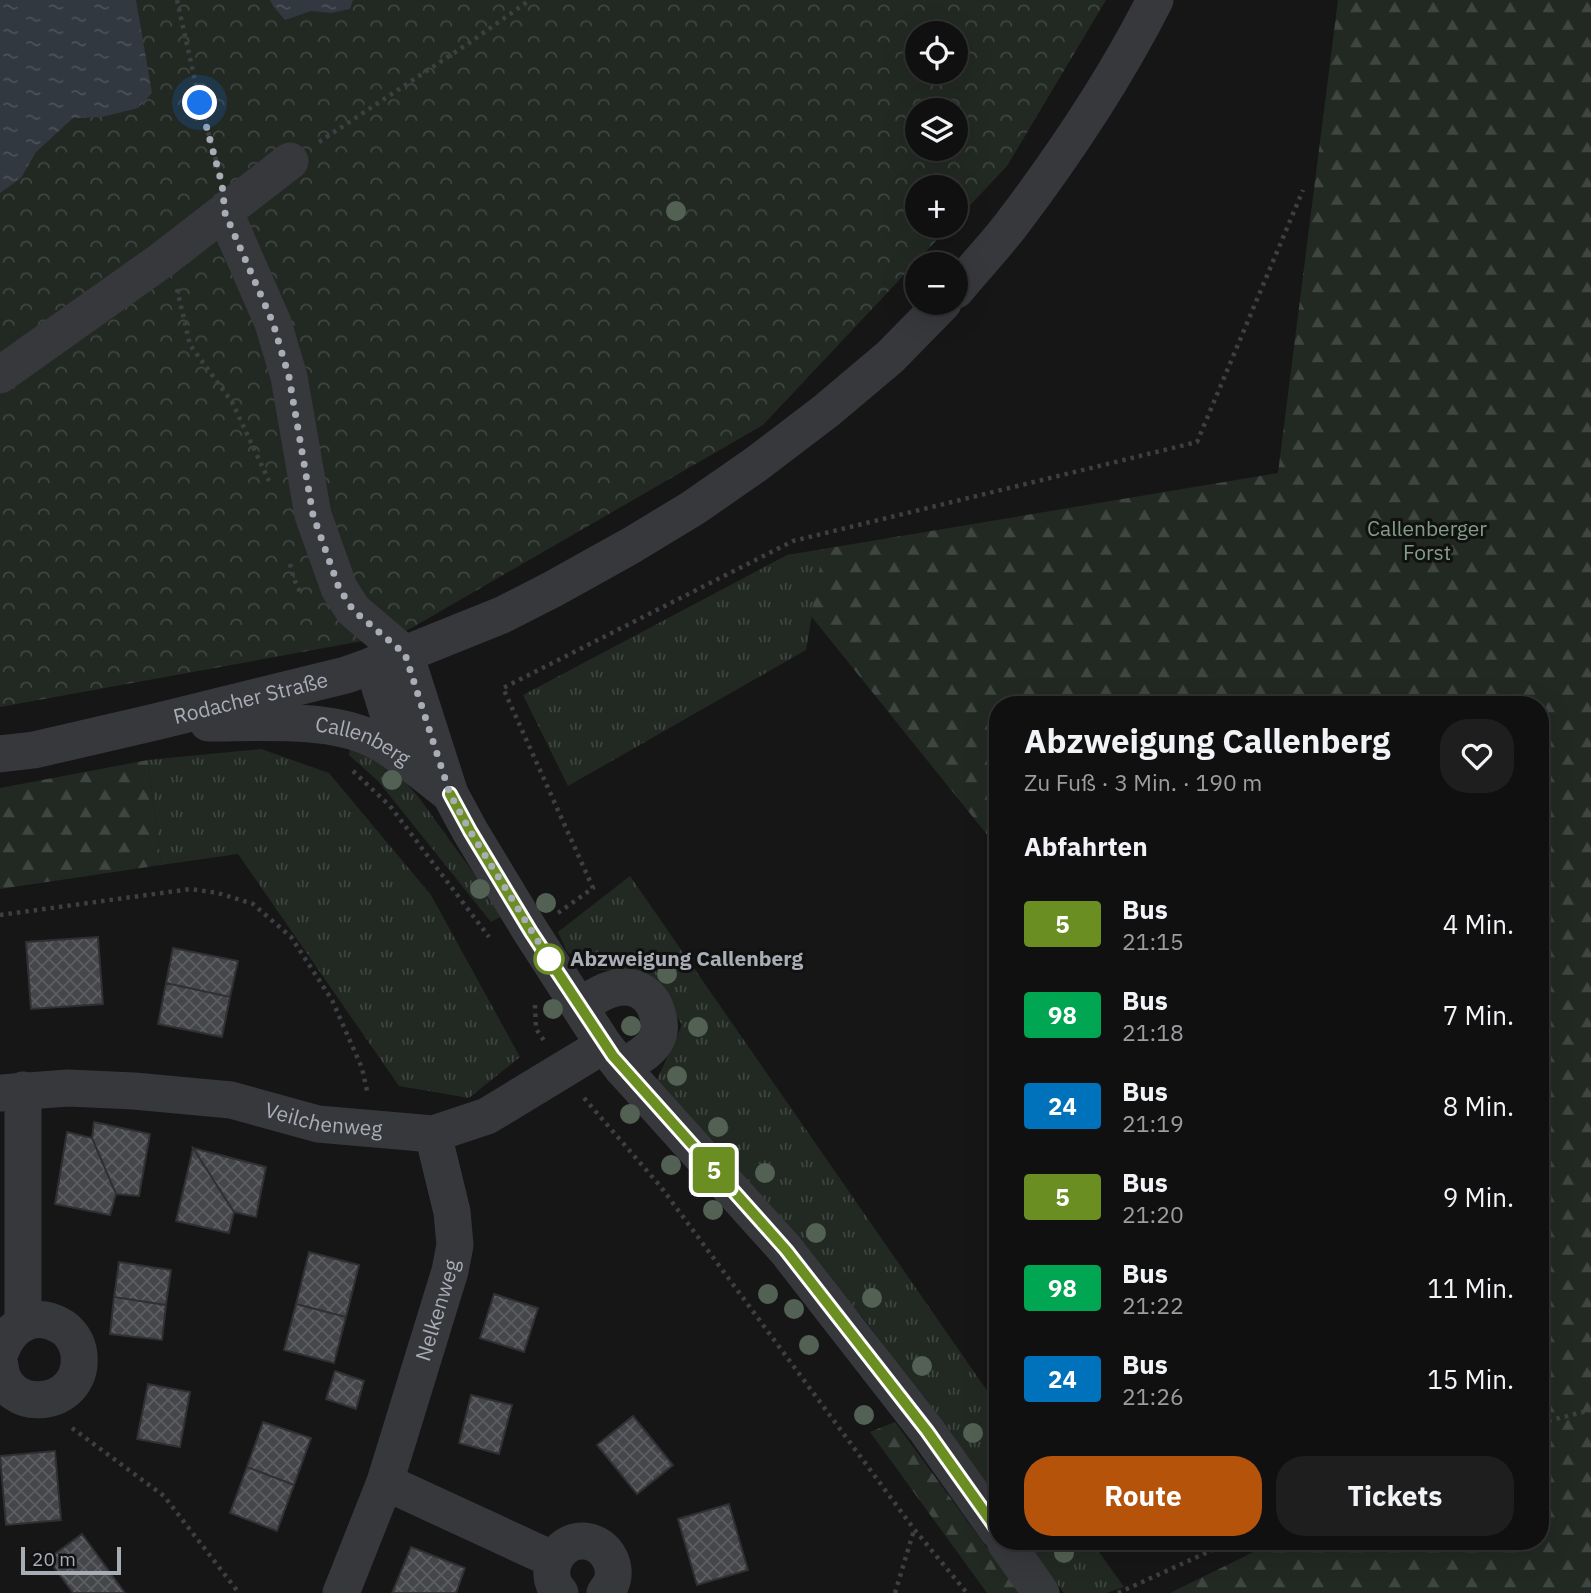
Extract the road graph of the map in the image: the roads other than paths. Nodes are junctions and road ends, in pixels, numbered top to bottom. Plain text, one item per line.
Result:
1 (1155, 0) edge
2 (290, 161) road end
3 (225, 213) junction
4 (968, 276) edge
5 (931, 315) edge
6 (0, 375) edge
7 (375, 665) junction
8 (155, 722) junction
9 (0, 754) edge
10 (402, 758) junction
11 (450, 794) junction
12 (580, 1006) junction
13 (613, 1056) junction
14 (11, 1091) edge
15 (433, 1134) junction
16 (23, 1324) junction
17 (0, 1353) edge
18 (0, 1366) edge
19 (385, 1482) junction
20 (989, 1518) edge
21 (1011, 1550) edge
22 (557, 1576) edge
23 (341, 1593) edge
24 (605, 1593) edge
25 (1041, 1593) edge

1 - 4 street
2 - 3 street
3 - 6 street
3 - 7 street
5 - 7 street, Rodacher Straße
7 - 8 street, Rodacher Straße
7 - 10 street
7 - 11 street, Callenberg
8 - 9 street
8 - 10 street, Callenberg
10 - 11 street, Callenberg
11 - 12 street
12 - 13 street
12 - 13 street
13 - 15 street, Veilchenweg
13 - 20 street
14 - 15 street, Veilchenweg
14 - 16 street, Veilchenweg
15 - 19 street, Nelkenweg
16 - 17 street
16 - 18 street
19 - 22 street
19 - 23 street, Nelkenweg
21 - 25 street
22 - 24 street

